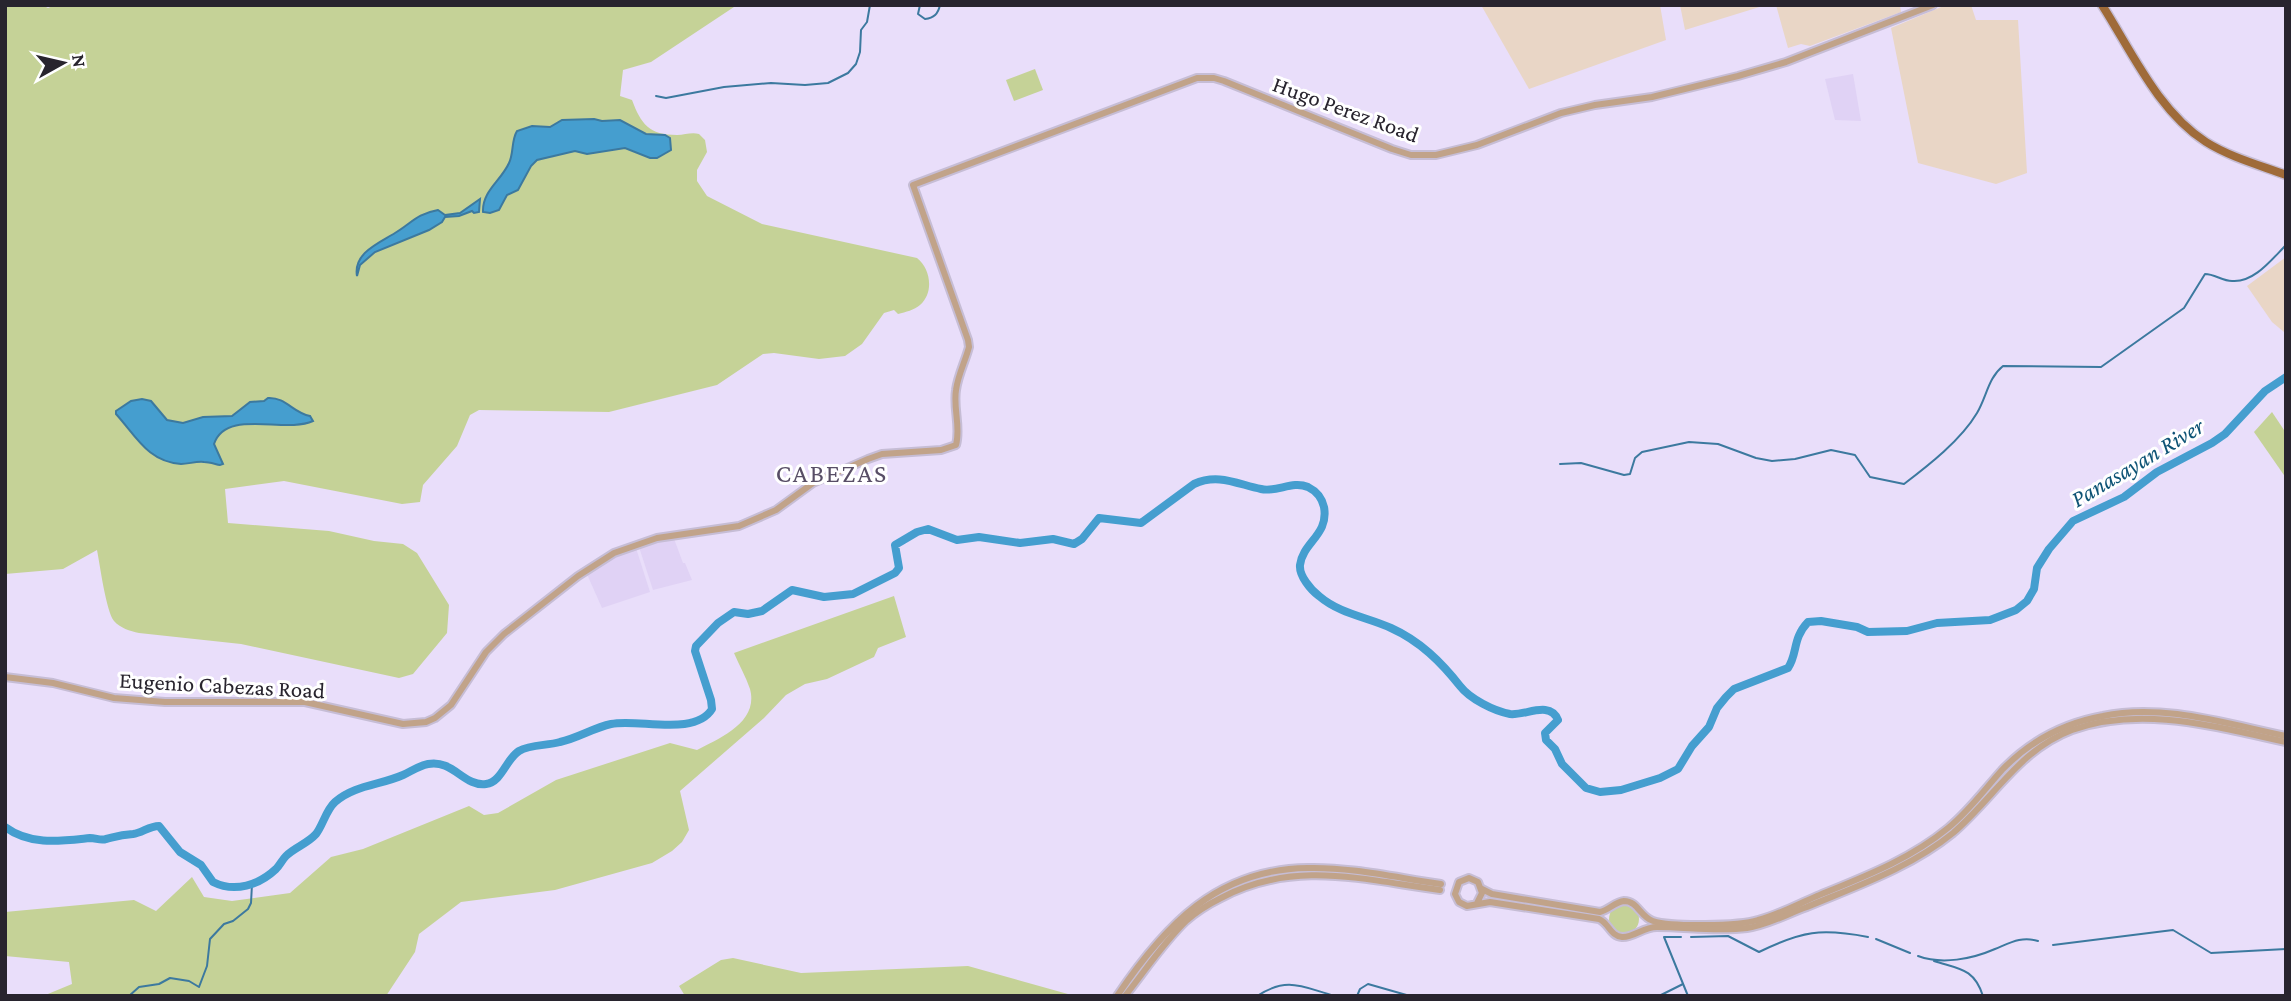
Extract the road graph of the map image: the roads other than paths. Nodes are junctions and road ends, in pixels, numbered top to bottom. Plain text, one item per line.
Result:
1 (1933, 5) edge
2 (2102, 5) edge
3 (2286, 175) edge
4 (913, 185) joint
5 (5, 677) edge
6 (2286, 736) edge
7 (2286, 742) edge
8 (1457, 884) junction
9 (1443, 887) junction
10 (1482, 889) junction
11 (1455, 894) junction
12 (1478, 903) junction
13 (1610, 909) junction
14 (1642, 915) junction
15 (1606, 922) junction
16 (1639, 930) junction
17 (1117, 996) edge
18 (1125, 996) edge

1 - 4 street, Hugo Perez Road
2 - 3 main road
4 - 5 street, Eugenio Cabezas Road
6 - 14 street
7 - 16 street
8 - 9 street
8 - 10 street
8 - 11 street
9 - 11 street
9 - 17 street
9 - 18 street
10 - 12 street
10 - 13 street
11 - 12 street
12 - 15 street
13 - 14 street
13 - 15 street
14 - 16 street
15 - 16 street

